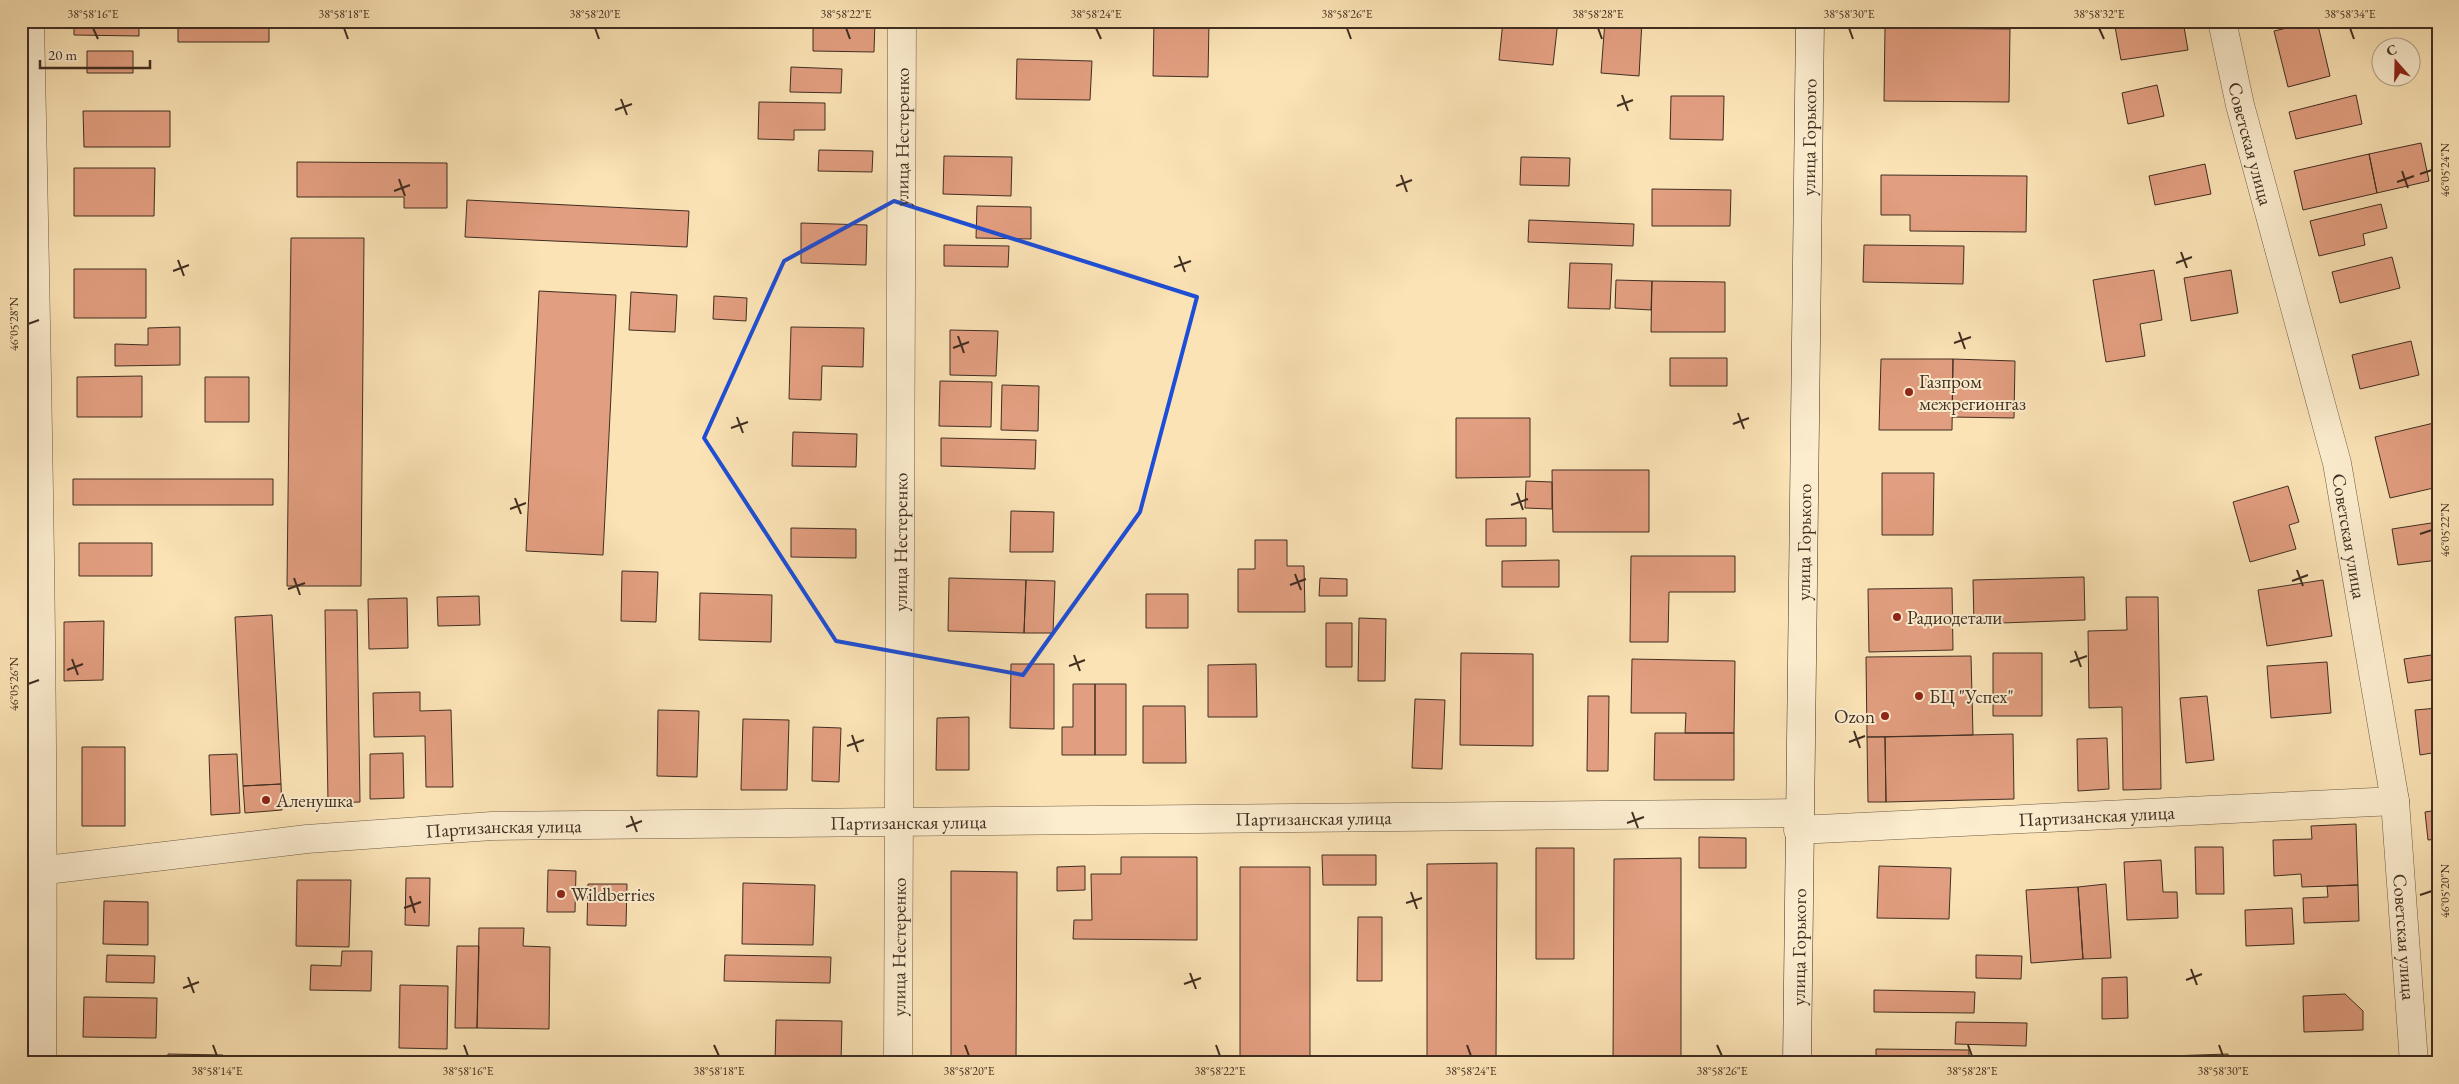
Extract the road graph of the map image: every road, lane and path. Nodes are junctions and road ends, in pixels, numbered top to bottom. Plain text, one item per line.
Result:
1 (30, 21) edge
2 (902, 21) edge
3 (1810, 21) edge
4 (2222, 21) edge
5 (2395, 801) junction
6 (1799, 821) junction
7 (898, 823) junction
8 (32, 871) edge
9 (42, 1063) edge
10 (898, 1063) edge
11 (1797, 1063) edge
12 (2414, 1063) edge

1 - 8 street
2 - 7 street, улица Нестеренко
3 - 6 street, улица Горького
4 - 5 street, Советская улица
5 - 6 street, Партизанская улица
5 - 12 street, Советская улица
6 - 7 street, Партизанская улица
6 - 11 street, улица Горького
7 - 8 street, Партизанская улица
7 - 10 street, улица Нестеренко
8 - 9 street

